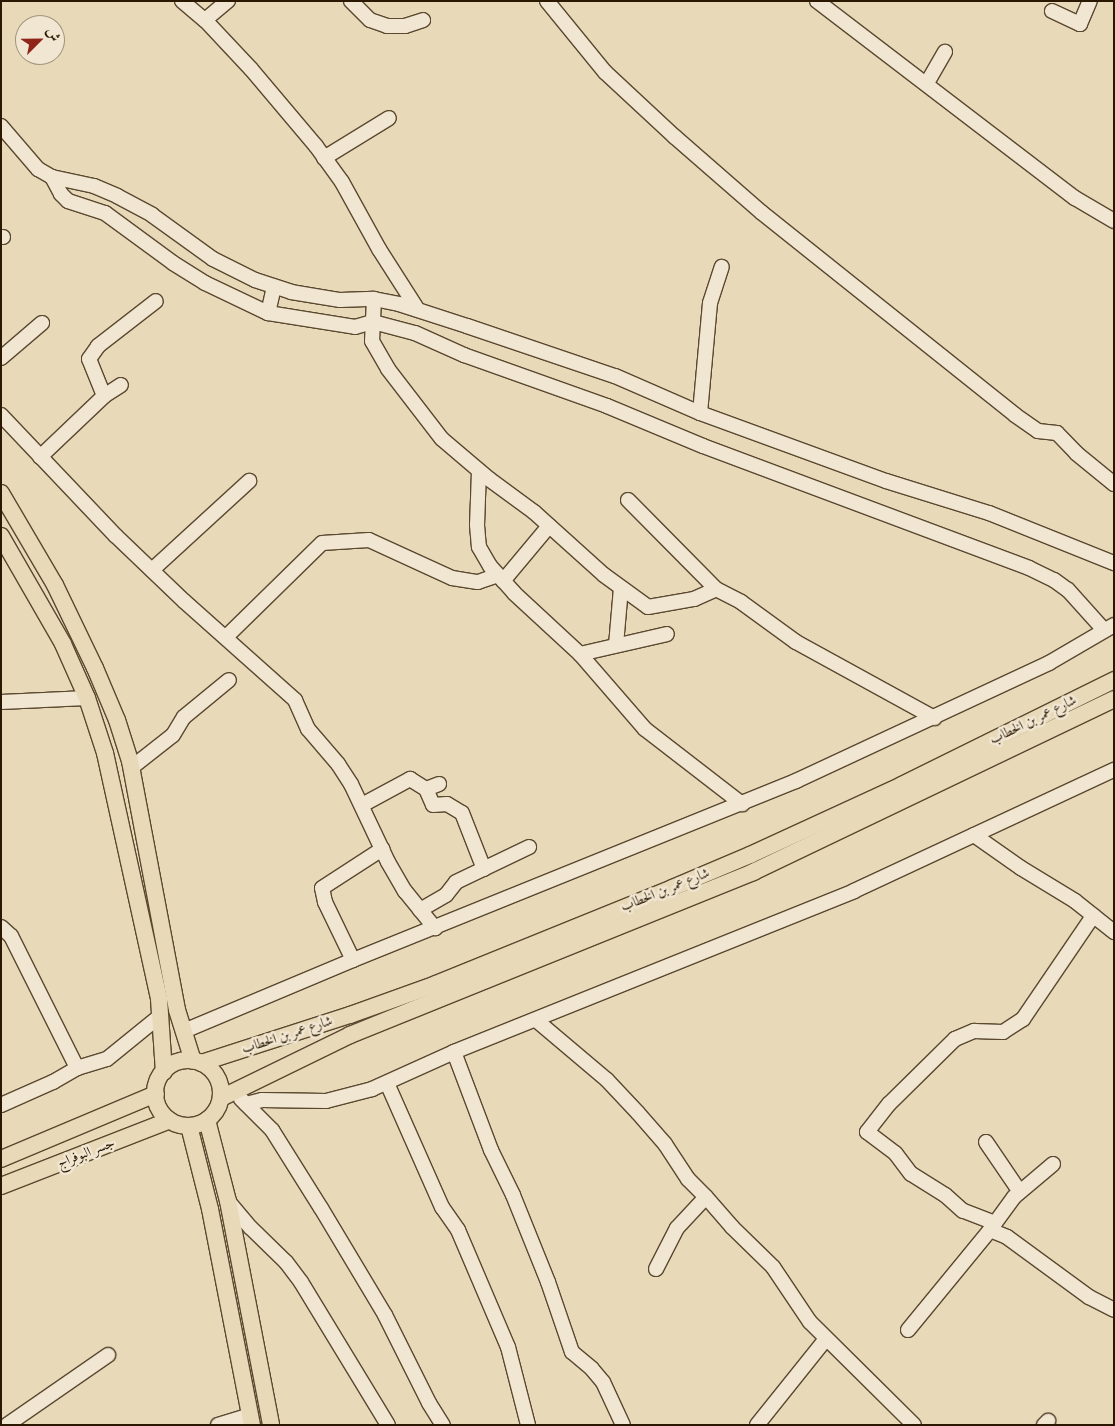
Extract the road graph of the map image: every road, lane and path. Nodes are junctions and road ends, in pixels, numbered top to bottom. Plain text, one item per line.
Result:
1 (182, 1) edge
2 (228, 1) edge
3 (352, 1) edge
4 (547, 1) edge
5 (1090, 1) edge
6 (824, 3) edge
7 (1052, 11) dead end
8 (205, 20) junction
9 (423, 20) dead end
10 (945, 52) dead end
11 (927, 83) junction
12 (389, 118) dead end
13 (1, 126) edge
14 (324, 158) junction
15 (52, 177) junction
16 (1114, 221) edge
17 (176, 232) junction
18 (154, 248) junction
19 (722, 267) dead end
20 (274, 286) junction
21 (374, 299) junction
22 (156, 301) dead end
23 (418, 310) junction
24 (268, 313) junction
25 (373, 322) junction
26 (42, 323) dead end
27 (1, 358) edge
28 (121, 385) dead end
29 (104, 396) junction
30 (700, 413) junction
31 (1, 415) edge
32 (40, 457) junction
33 (479, 471) junction
34 (249, 481) dead end
35 (1114, 484) edge
36 (1, 493) edge
37 (628, 500) dead end
38 (549, 526) junction
39 (1, 536) edge
40 (1114, 563) edge
41 (152, 570) junction
42 (500, 578) junction
43 (621, 588) junction
44 (716, 589) junction
45 (1109, 627) edge
46 (668, 634) dead end
47 (226, 637) junction
48 (616, 646) junction
49 (580, 654) junction
50 (229, 680) dead end
51 (1114, 680) edge
52 (87, 698) junction
53 (1114, 699) edge
54 (1, 702) edge
55 (934, 718) junction
56 (131, 768) junction
57 (1114, 770) edge
58 (440, 784) dead end
59 (426, 789) junction
60 (742, 804) junction
61 (362, 805) junction
62 (974, 835) junction
63 (529, 847) dead end
64 (382, 849) junction
65 (484, 869) junction
66 (420, 910) junction
67 (1093, 916) junction
68 (1, 926) edge
69 (435, 928) junction
70 (1114, 932) edge
71 (353, 960) junction
72 (160, 1016) junction
73 (536, 1020) junction
74 (184, 1031) junction
75 (454, 1052) junction
76 (197, 1062) junction
77 (77, 1068) junction
78 (164, 1072) junction
79 (387, 1083) junction
80 (156, 1094) junction
81 (227, 1095) junction
82 (246, 1104) junction
83 (1, 1105) edge
84 (170, 1120) junction
85 (207, 1120) junction
86 (189, 1126) junction
87 (986, 1142) dead end
88 (1, 1159) edge
89 (1053, 1164) dead end
90 (1, 1186) edge
91 (1020, 1192) junction
92 (706, 1197) junction
93 (228, 1201) junction
94 (993, 1227) junction
95 (656, 1269) dead end
96 (1114, 1310) edge
97 (908, 1330) dead end
98 (825, 1340) junction
99 (108, 1355) dead end
100 (251, 1420) edge
101 (7, 1425) edge
102 (218, 1425) edge
103 (271, 1425) edge
104 (388, 1425) edge
105 (443, 1425) edge
106 (528, 1425) edge
107 (623, 1425) edge
108 (757, 1425) edge
109 (914, 1425) edge

1 - 8 street
2 - 8 street
3 - 9 street
4 - 35 street
5 - 7 street
6 - 11 street
8 - 14 street
10 - 11 street
11 - 16 street
12 - 14 street
13 - 15 street
14 - 23 street
15 - 17 street
15 - 18 street
17 - 18 street
17 - 20 street
18 - 24 street
19 - 30 street
20 - 21 street
20 - 24 street
21 - 23 street
21 - 25 street
22 - 29 street
23 - 30 street
24 - 25 street
25 - 33 street
25 - 45 street
26 - 27 street
28 - 29 street
29 - 32 street
30 - 40 street
31 - 32 street
32 - 41 street
33 - 38 street
33 - 42 street
34 - 41 street
36 - 56 main road
37 - 44 street
38 - 42 street
38 - 43 street
39 - 52 main road
41 - 47 street
42 - 47 street
42 - 49 street
43 - 44 street
43 - 48 street
44 - 55 street
45 - 55 street
46 - 48 street
47 - 61 street
48 - 49 street
49 - 60 street
50 - 56 street
51 - 76 main road, شارع عمر بن الخطاب
52 - 54 street
52 - 72 main road
53 - 81 main road, شارع عمر بن الخطاب
55 - 60 street
56 - 74 main road
57 - 62 street
58 - 59 street
59 - 61 street
59 - 65 street
60 - 69 street
61 - 64 street
62 - 67 street
62 - 73 street
63 - 65 street
64 - 66 street
64 - 71 street
65 - 66 street
66 - 69 street
67 - 70 street
67 - 94 street
68 - 77 street
69 - 71 street
71 - 74 street
72 - 77 street
72 - 78 main road
73 - 75 street
73 - 92 street
74 - 76 main road
75 - 79 street
75 - 107 street
76 - 78 main road
76 - 81 main road
77 - 83 street
78 - 80 main road
79 - 82 street
79 - 106 street
80 - 84 main road
80 - 88 main road, جسر البوفراج
81 - 82 street
81 - 85 main road
82 - 105 street
84 - 86 main road
84 - 90 main road, جسر البوفراج
85 - 86 main road
85 - 93 main road
86 - 100 main road
87 - 91 street
89 - 91 street
91 - 94 street
92 - 95 street
92 - 98 street
93 - 103 main road
93 - 104 street
94 - 96 street
94 - 97 street
98 - 108 street
98 - 109 street
99 - 101 street
100 - 102 street

